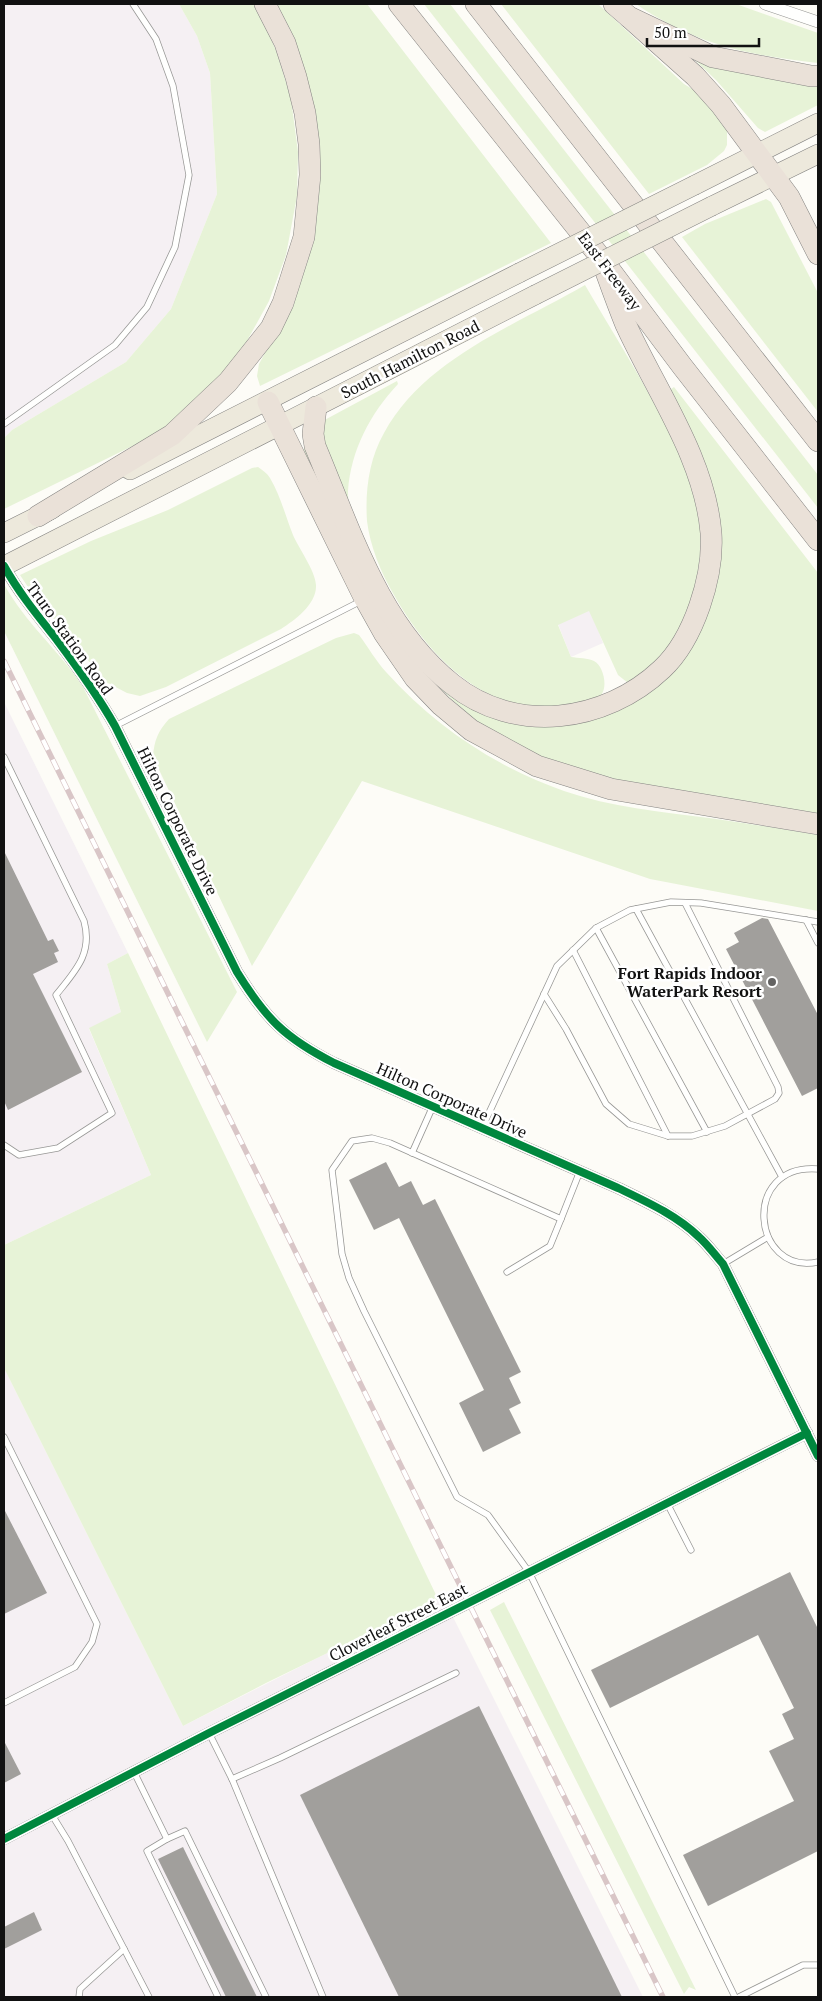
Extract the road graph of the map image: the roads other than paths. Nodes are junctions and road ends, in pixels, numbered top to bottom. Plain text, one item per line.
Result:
1 (133, 4) edge
2 (266, 4) edge
3 (399, 4) edge
4 (476, 4) edge
5 (765, 4) edge
6 (621, 10) edge
7 (818, 22) edge
8 (818, 76) edge
9 (818, 123) edge
10 (757, 154) junction
11 (818, 154) edge
12 (774, 177) junction
13 (818, 254) edge
14 (601, 258) junction
15 (268, 402) junction
16 (316, 407) junction
17 (4, 424) edge
18 (279, 426) junction
19 (818, 441) edge
20 (38, 516) junction
21 (4, 533) edge
22 (818, 540) edge
23 (4, 566) edge
24 (365, 598) junction
25 (115, 726) junction
26 (4, 757) edge
27 (818, 824) edge
28 (685, 903) junction
29 (636, 909) junction
30 (806, 920) junction
31 (818, 922) edge
32 (596, 928) junction
33 (818, 944) edge
34 (573, 950) junction
35 (544, 994) junction
36 (433, 1106) junction
37 (748, 1114) junction
38 (482, 1128) junction
39 (707, 1132) junction
40 (668, 1136) junction
41 (4, 1145) edge
42 (412, 1153) junction
43 (818, 1169) edge
44 (580, 1172) junction
45 (782, 1178) junction
46 (561, 1219) junction
47 (768, 1237) junction
48 (818, 1262) edge
49 (723, 1264) junction
50 (507, 1272) dead end
51 (807, 1433) junction
52 (5, 1442) edge
53 (818, 1456) edge
54 (666, 1502) junction
55 (691, 1550) dead end
56 (529, 1572) junction
57 (456, 1673) dead end
58 (4, 1703) edge
59 (209, 1733) junction
60 (134, 1772) junction
61 (232, 1779) junction
62 (52, 1815) junction
63 (4, 1839) edge
64 (167, 1839) junction
65 (124, 1949) junction
66 (818, 1965) edge
67 (79, 1997) edge
68 (149, 1997) edge
69 (218, 1997) edge
70 (266, 1997) edge
71 (323, 1997) edge
72 (737, 1997) edge

1 - 17 lane
2 - 20 highway
3 - 14 highway, East Freeway
4 - 19 highway
5 - 7 street
6 - 8 highway
6 - 10 highway
9 - 10 main road, South Hamilton Road
10 - 12 highway
10 - 15 main road, South Hamilton Road, bridge
11 - 12 main road, South Hamilton Road
12 - 13 highway
12 - 16 main road, South Hamilton Road, bridge
14 - 16 highway
14 - 22 highway, East Freeway
15 - 18 highway
15 - 20 main road, South Hamilton Road
16 - 18 main road, South Hamilton Road
18 - 23 main road, South Hamilton Road
18 - 24 highway
20 - 21 main road, South Hamilton Road
23 - 25 street, Truro Station Road
24 - 25 lane
24 - 27 highway
25 - 36 street, Hilton Corporate Drive
26 - 41 lane
28 - 29 lane
28 - 30 lane
28 - 37 lane
29 - 32 lane
29 - 37 lane
30 - 31 lane
30 - 33 lane
32 - 34 lane
32 - 39 lane
34 - 35 lane
34 - 40 lane
35 - 38 lane
35 - 40 lane
36 - 38 street, Hilton Corporate Drive
36 - 42 lane
37 - 39 lane
37 - 45 lane
38 - 44 street, Hilton Corporate Drive
39 - 40 lane
42 - 46 lane
42 - 56 lane
43 - 45 lane
44 - 46 lane
44 - 49 street, Hilton Corporate Drive
45 - 47 lane
46 - 50 lane
47 - 48 lane
47 - 49 lane
49 - 51 street, Hilton Corporate Drive
51 - 53 street, Hilton Corporate Drive
51 - 54 street, Cloverleaf Street East
52 - 58 lane
54 - 55 lane
54 - 56 street, Cloverleaf Street East
56 - 59 street, Cloverleaf Street East
56 - 72 lane
57 - 61 lane
59 - 60 street, Cloverleaf Street East
59 - 61 lane
60 - 62 street, Cloverleaf Street East
60 - 64 lane
61 - 71 lane
62 - 63 street, Cloverleaf Street East
62 - 65 lane
64 - 69 lane
64 - 70 lane
65 - 67 lane
65 - 68 lane
66 - 72 lane

